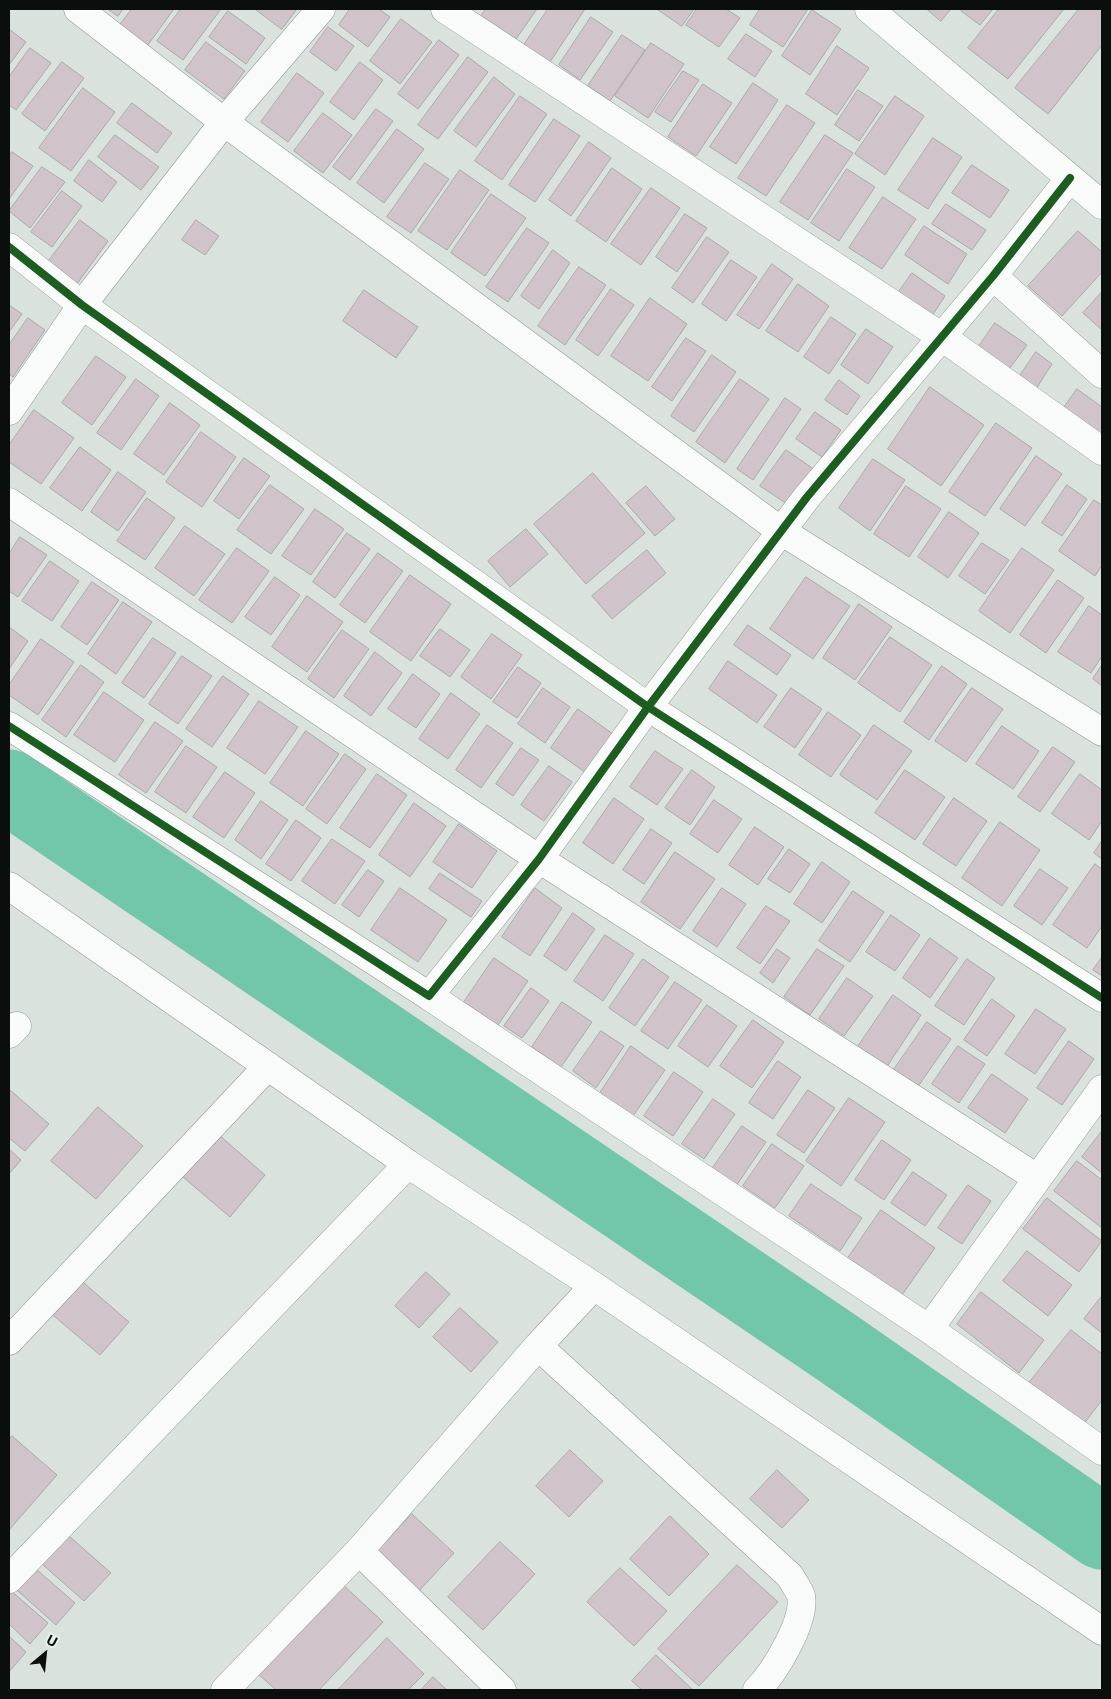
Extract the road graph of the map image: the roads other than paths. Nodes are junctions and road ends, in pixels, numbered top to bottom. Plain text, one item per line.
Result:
1 (78, 9) edge
2 (321, 9) edge
3 (445, 9) edge
4 (869, 9) edge
5 (224, 122) junction
6 (1070, 178) junction
7 (1102, 206) edge
8 (9, 247) edge
9 (993, 276) junction
10 (82, 305) junction
11 (942, 337) junction
12 (1102, 374) edge
13 (9, 411) edge
14 (1102, 451) edge
15 (9, 502) edge
16 (781, 530) junction
17 (648, 707) junction
18 (9, 726) edge
19 (1102, 732) edge
20 (539, 859) junction
21 (9, 886) edge
22 (429, 996) junction
23 (1102, 998) edge
24 (268, 1066) junction
25 (1102, 1089) edge
26 (408, 1164) junction
27 (1037, 1178) junction
28 (594, 1286) junction
29 (929, 1329) junction
30 (9, 1341) edge
31 (538, 1346) junction
32 (1102, 1451) edge
33 (359, 1552) junction
34 (9, 1579) edge
35 (1102, 1630) edge
36 (225, 1690) edge
37 (502, 1690) edge
38 (757, 1690) edge

1 - 5 street
2 - 5 street
3 - 11 street
4 - 6 street
5 - 10 street
5 - 16 street
6 - 7 street
6 - 9 street
8 - 10 street
9 - 11 street
9 - 12 street
10 - 13 street
10 - 17 street
11 - 14 street
11 - 16 street
15 - 20 street
16 - 17 street
16 - 19 street
17 - 20 street
17 - 23 street
18 - 22 street
20 - 22 street
20 - 27 street
21 - 24 street
22 - 29 street
24 - 26 street
24 - 30 street
25 - 27 street
26 - 28 street
26 - 34 street
27 - 29 street
28 - 31 street
28 - 35 street
29 - 32 street
31 - 33 street
31 - 38 street
33 - 36 street
33 - 37 street

